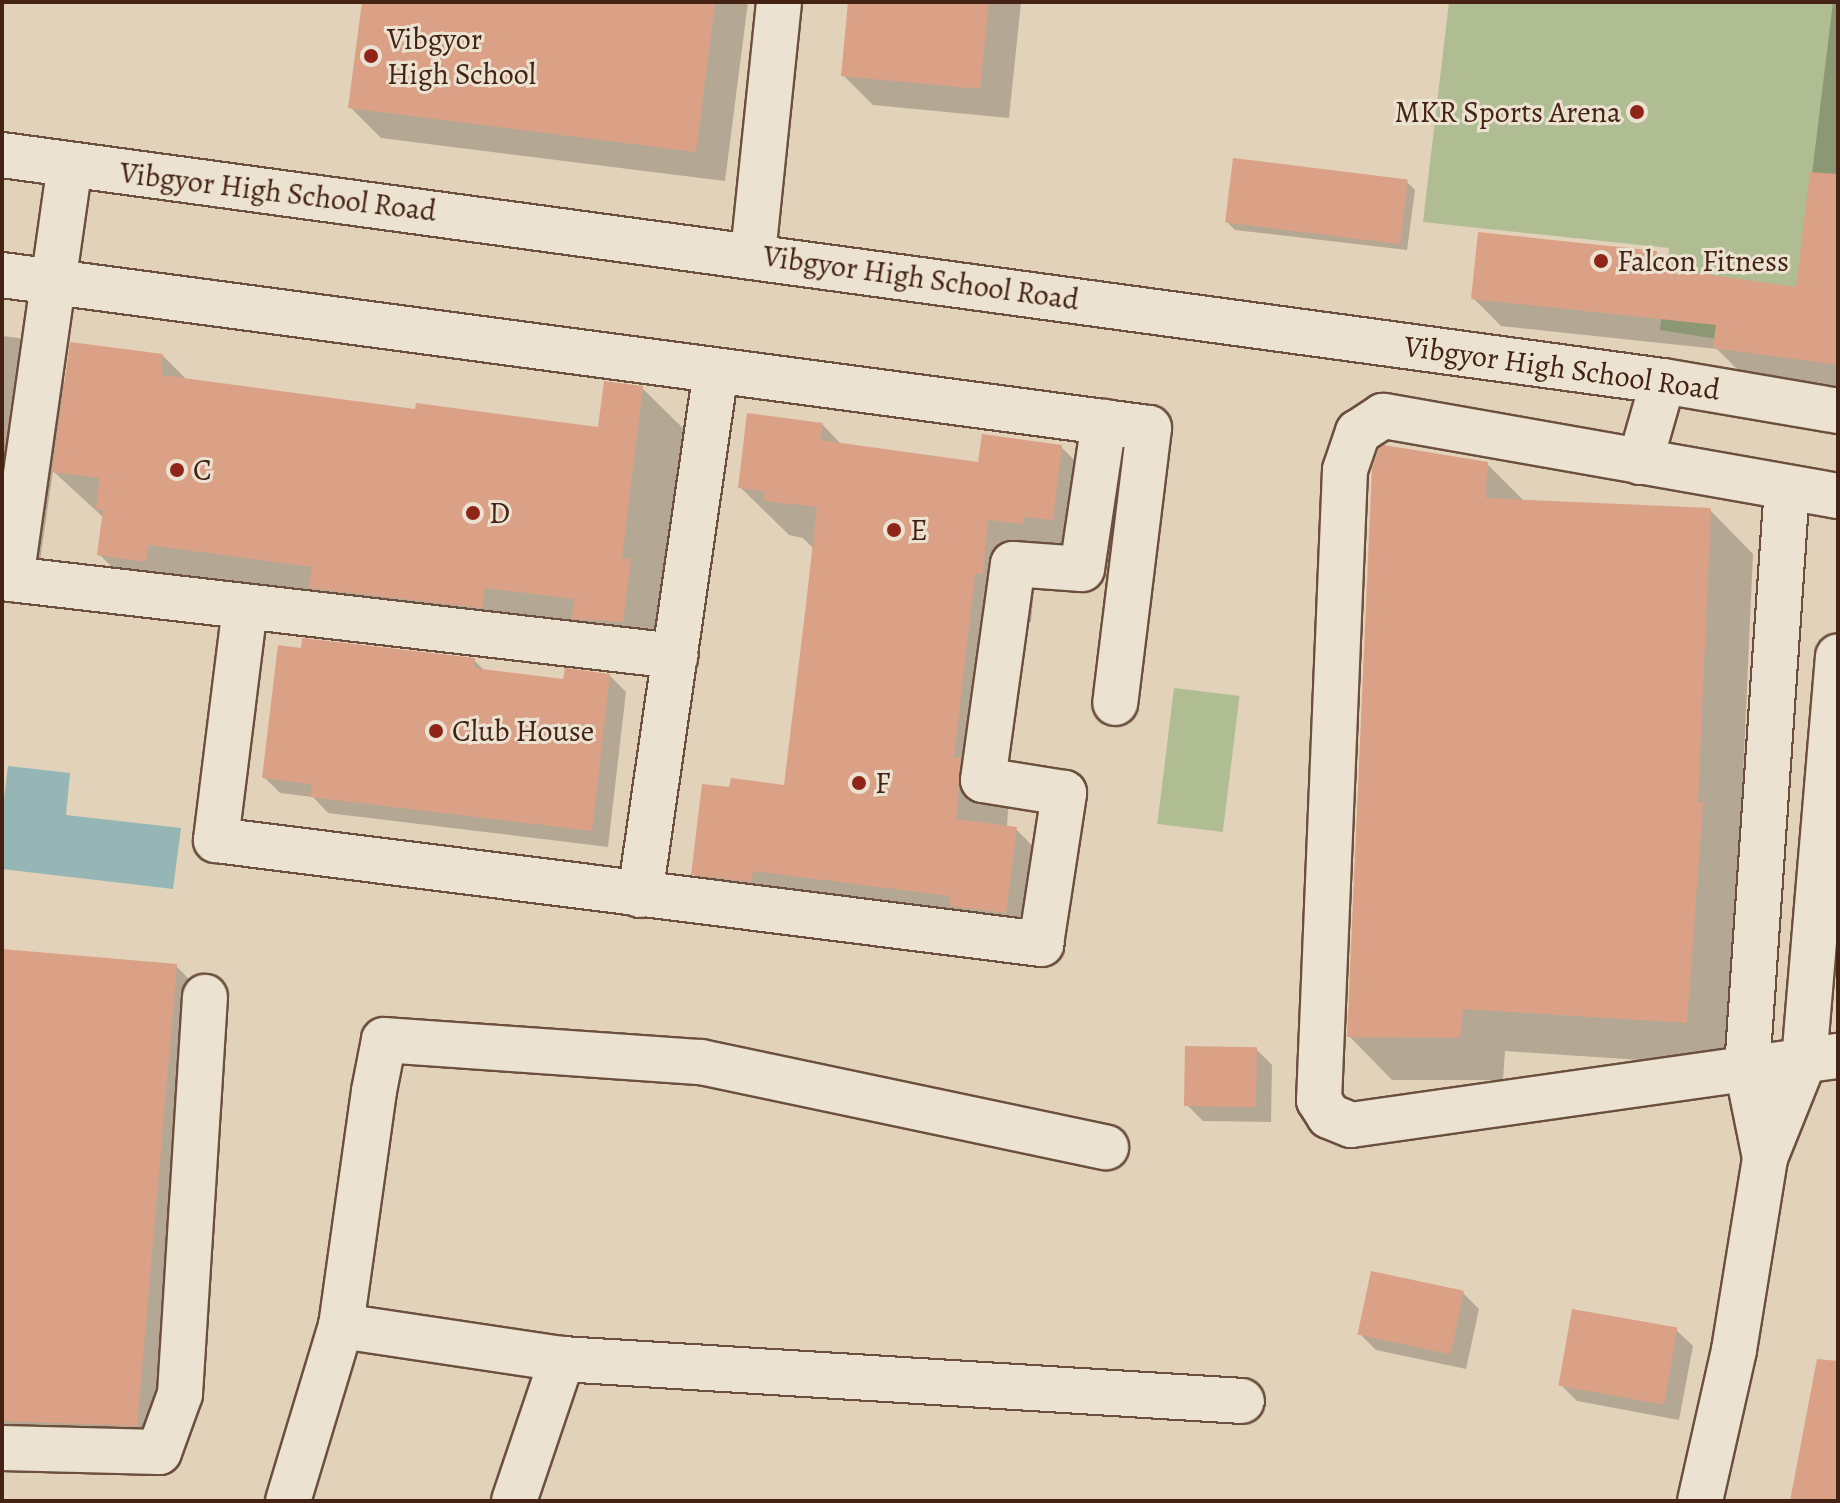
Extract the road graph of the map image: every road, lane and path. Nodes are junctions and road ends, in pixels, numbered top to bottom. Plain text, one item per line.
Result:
1 (779, 2) edge
2 (2, 155) edge
3 (70, 165) junction
4 (753, 254) junction
5 (2, 275) edge
6 (54, 282) junction
7 (716, 370) junction
8 (1663, 381) junction
9 (1838, 411) edge
10 (1104, 422) junction
11 (1640, 462) junction
12 (1787, 487) junction
13 (1838, 496) edge
14 (6, 578) edge
15 (245, 607) junction
16 (675, 656) junction
17 (1837, 669) edge
18 (1774, 675) junction
19 (1115, 703) dead end
20 (1763, 828) junction
21 (1823, 833) junction
22 (640, 895) junction
23 (205, 997) dead end
24 (1821, 1058) edge
25 (1747, 1069) junction
26 (1106, 1147) dead end
27 (1765, 1158) junction
28 (341, 1326) junction
29 (562, 1359) junction
30 (1242, 1401) dead end
31 (2, 1448) edge
32 (288, 1501) edge
33 (514, 1501) edge
34 (1700, 1501) edge

1 - 4 street
2 - 3 street, Vibgyor High School Road
3 - 4 street, Vibgyor High School Road
3 - 6 street
4 - 8 street, Vibgyor High School Road
5 - 6 street
6 - 7 street
6 - 14 street
7 - 10 street
7 - 16 street
8 - 9 street, Vibgyor High School Road
8 - 11 street
10 - 19 street
10 - 22 street
11 - 12 street
11 - 25 street
12 - 13 street
12 - 18 street
14 - 15 street
15 - 16 street
15 - 22 street
16 - 22 street
17 - 18 street
17 - 21 street
18 - 20 street
20 - 21 street
20 - 25 street
21 - 24 street
23 - 31 street
24 - 25 street
24 - 27 street
25 - 27 street
26 - 28 street
27 - 34 street
28 - 29 street
28 - 32 street
29 - 30 street
29 - 33 street

